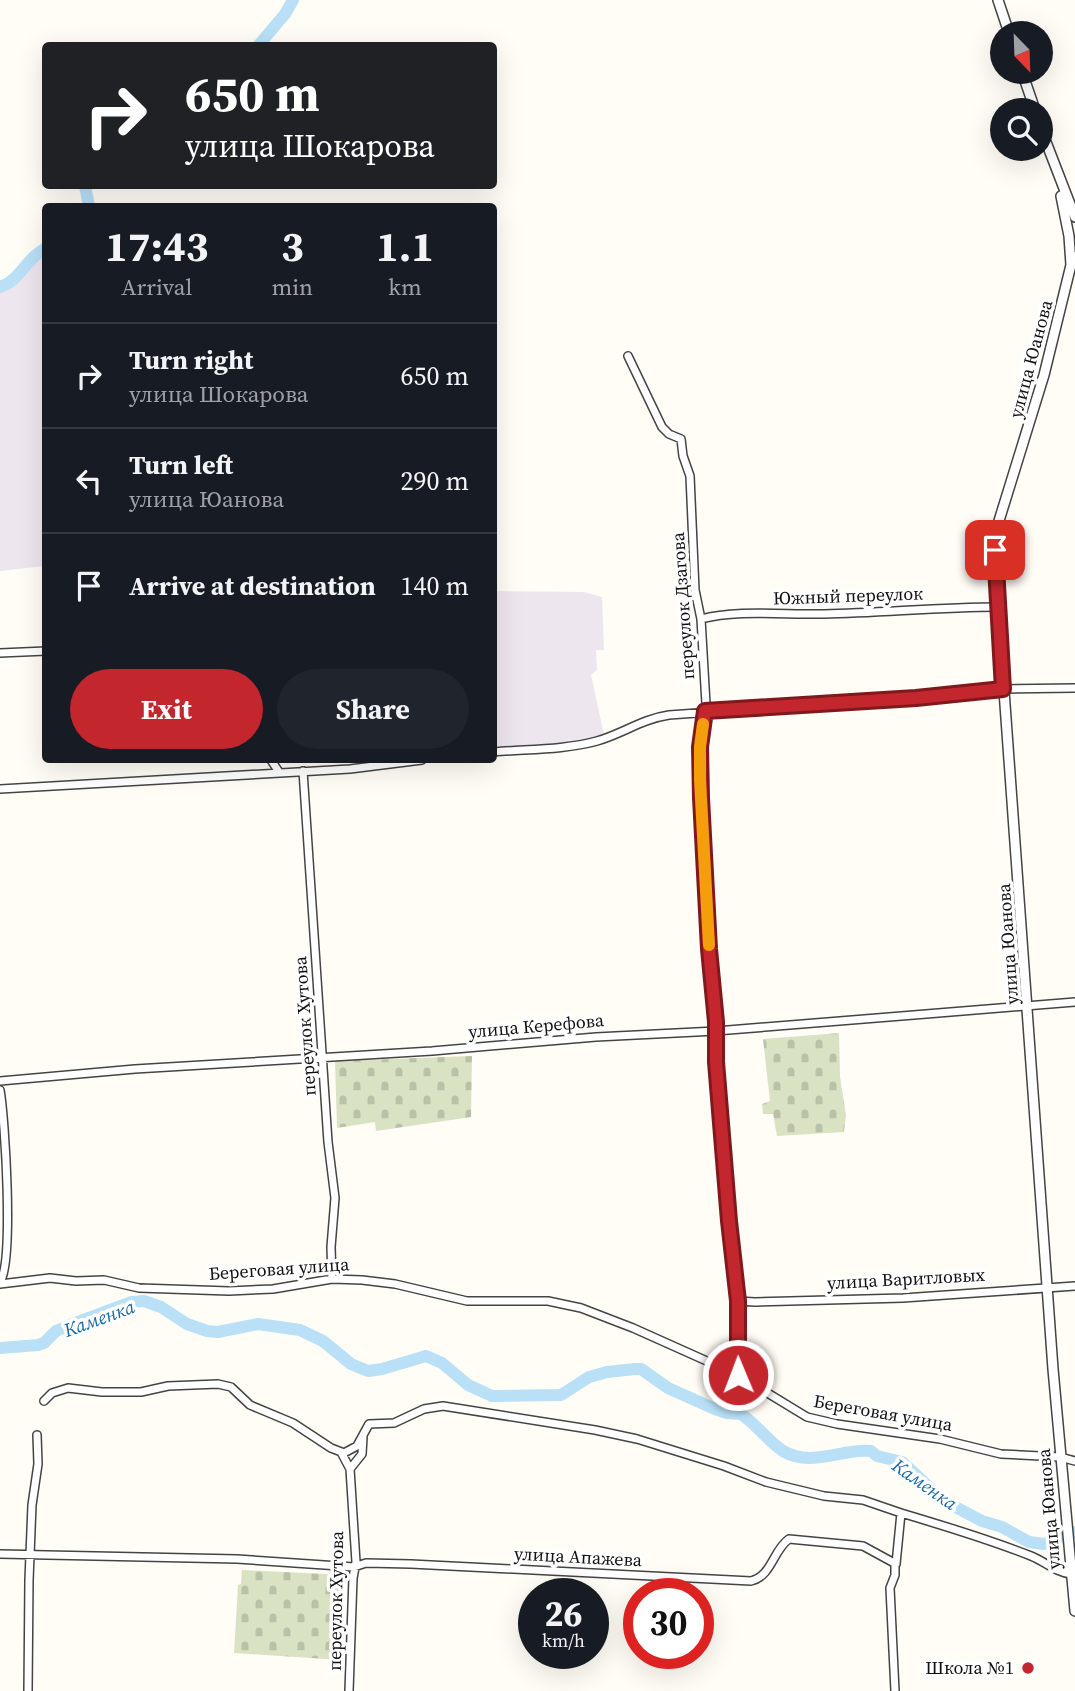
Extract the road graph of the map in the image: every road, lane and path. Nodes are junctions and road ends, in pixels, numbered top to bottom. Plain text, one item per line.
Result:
1 (998, 0) edge
2 (1005, 21) edge
3 (1052, 161) edge
4 (1057, 174) junction
5 (1075, 217) edge
6 (1073, 261) edge
7 (1075, 276) edge
8 (1067, 283) junction
9 (628, 356) dead end
10 (997, 607) junction
11 (701, 619) junction
12 (42, 651) edge
13 (0, 653) edge
14 (1075, 688) edge
15 (1003, 689) junction
16 (705, 711) junction
17 (497, 752) edge
18 (273, 763) edge
19 (403, 763) edge
20 (303, 771) junction
21 (279, 772) junction
22 (0, 789) edge
23 (1075, 1002) edge
24 (1029, 1007) junction
25 (716, 1031) junction
26 (323, 1057) junction
27 (0, 1081) edge
28 (0, 1090) edge
29 (5, 1272) junction
30 (332, 1279) junction
31 (0, 1283) edge
32 (17, 1283) junction
33 (1075, 1286) edge
34 (1048, 1288) junction
35 (738, 1301) junction
36 (738, 1375) junction
37 (44, 1401) dead end
38 (37, 1435) dead end
39 (363, 1437) junction
40 (341, 1452) junction
41 (1060, 1457) junction
42 (1075, 1461) edge
43 (350, 1469) junction
44 (901, 1513) junction
45 (0, 1554) edge
46 (30, 1556) junction
47 (895, 1564) junction
48 (354, 1567) junction
49 (1071, 1574) junction
50 (1074, 1597) edge
51 (1075, 1611) edge
52 (28, 1691) edge
53 (349, 1691) edge
54 (895, 1691) edge

1 - 2 street
3 - 4 street
4 - 5 street
4 - 6 street, улица Юанова
6 - 8 street, улица Юанова
7 - 8 street
8 - 10 street, улица Юанова
9 - 11 street, переулок Дзагова
10 - 11 street, Южный переулок
10 - 15 street, улица Юанова
11 - 16 street, переулок Дзагова
12 - 13 street
14 - 15 street
15 - 16 street
15 - 24 street, улица Юанова
16 - 17 street
16 - 25 street, переулок Дзагова
18 - 21 street
19 - 20 street
20 - 21 street
20 - 26 street, переулок Хутова
21 - 22 street
23 - 24 street, улица Керефова
24 - 25 street, улица Керефова
24 - 34 street, улица Юанова
25 - 26 street, улица Керефова
25 - 35 street, переулок Дзагова
26 - 27 street, улица Керефова
26 - 30 street, переулок Хутова
28 - 29 street
29 - 31 street
29 - 32 street
30 - 32 street, Береговая улица
30 - 36 street, Береговая улица
31 - 32 street, Береговая улица
33 - 34 street, улица Варитловых
34 - 35 street, улица Варитловых
34 - 41 street, улица Юанова
35 - 36 street, переулок Дзагова
36 - 41 street, Береговая улица
37 - 40 street
38 - 46 street
39 - 40 street
39 - 43 street
39 - 44 street
40 - 43 street
41 - 42 street, Береговая улица
41 - 49 street, улица Юанова
43 - 48 street, переулок Хутова
44 - 47 street
44 - 49 street
45 - 46 street, улица Апажева
46 - 48 street, улица Апажева
46 - 52 street
47 - 48 street, улица Апажева
47 - 54 street
48 - 53 street, переулок Хутова
49 - 50 street, улица Юанова
50 - 51 street, улица Юанова

